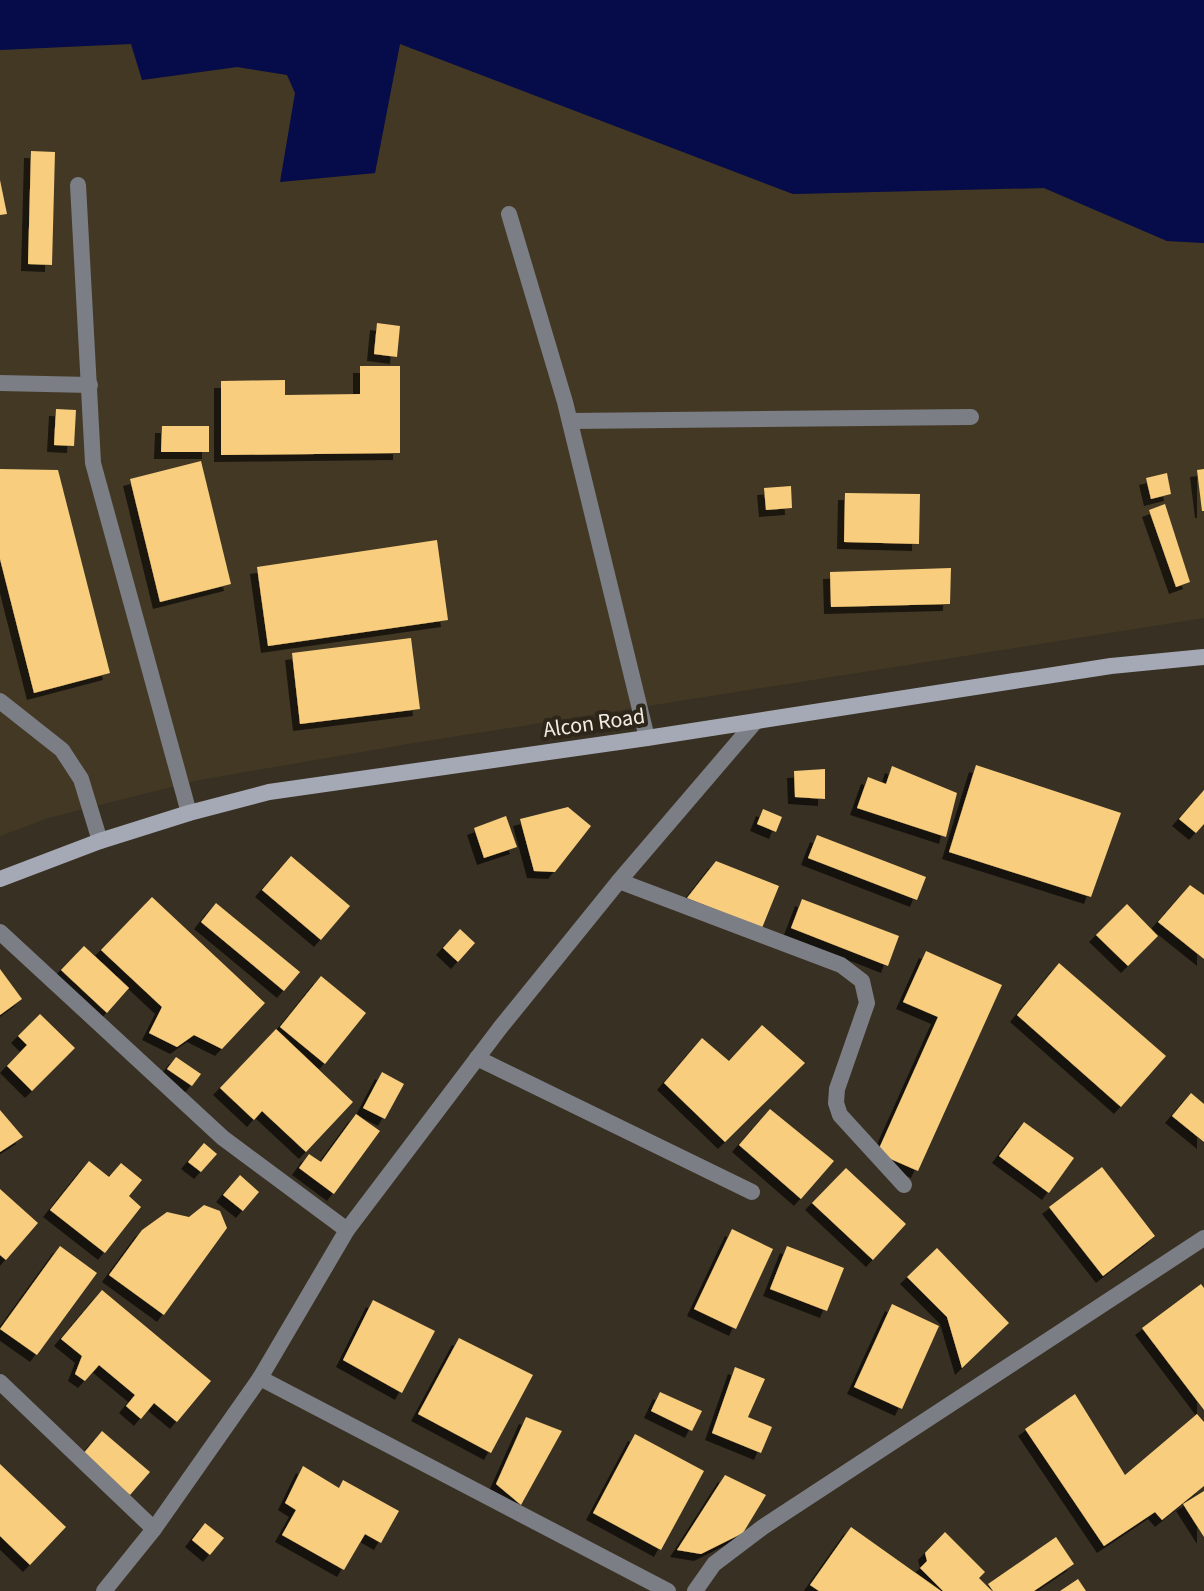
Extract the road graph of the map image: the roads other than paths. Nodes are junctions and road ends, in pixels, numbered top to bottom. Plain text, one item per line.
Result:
1 (78, 185) dead end
2 (509, 214) dead end
3 (0, 383) edge
4 (90, 385) junction
5 (971, 417) dead end
6 (570, 421) junction
7 (1204, 657) edge
8 (0, 701) edge
9 (755, 722) junction
10 (647, 738) junction
11 (189, 813) junction
12 (100, 841) junction
13 (0, 879) edge
14 (619, 881) junction
15 (0, 932) edge
16 (477, 1058) junction
17 (904, 1185) dead end
18 (752, 1192) dead end
19 (347, 1230) junction
20 (1204, 1238) edge
21 (260, 1378) junction
22 (0, 1382) edge
23 (154, 1529) junction
24 (104, 1591) edge
25 (668, 1591) edge
26 (695, 1591) edge

1 - 4 street
2 - 6 street
3 - 4 street
4 - 11 street
5 - 6 street
6 - 10 street
7 - 9 main road, Alcon Road
8 - 12 street
9 - 10 main road, Alcon Road
9 - 14 street
10 - 11 main road, Alcon Road
11 - 12 main road, Alcon Road
12 - 13 main road, Alcon Road
14 - 16 street
14 - 17 street
15 - 19 street
16 - 18 street
16 - 19 street
19 - 21 street
20 - 26 street
21 - 23 street
21 - 25 street
22 - 23 street
23 - 24 street

